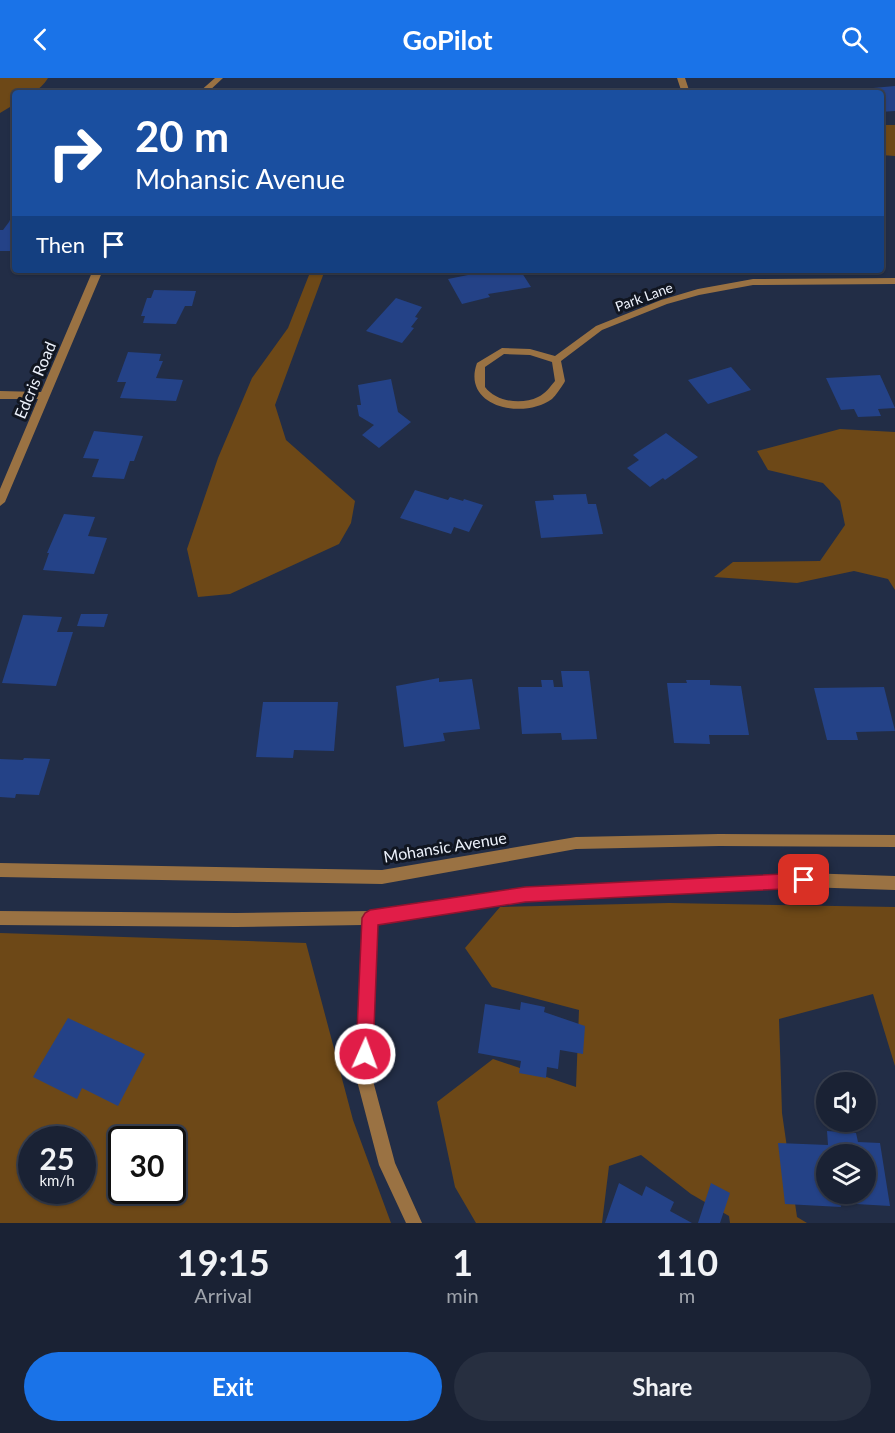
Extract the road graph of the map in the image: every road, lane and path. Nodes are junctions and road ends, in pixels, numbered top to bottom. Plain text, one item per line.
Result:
1 (219, 78) edge
2 (205, 90) edge
3 (97, 273) edge
4 (750, 273) edge
5 (895, 281) edge
6 (753, 282) junction
7 (556, 360) junction
8 (0, 395) edge
9 (45, 396) junction
10 (0, 502) edge
11 (895, 841) edge
12 (0, 870) edge
13 (895, 883) edge
14 (0, 918) edge
15 (370, 918) junction
16 (414, 1223) edge

1 - 2 street
3 - 9 street, Edcris Road
4 - 6 street
5 - 6 street, Park Lane
6 - 7 street, Park Lane
7 - 7 street
8 - 9 street
9 - 10 street, Edcris Road
11 - 12 street, Mohansic Avenue
13 - 15 street
14 - 15 street
15 - 16 street

